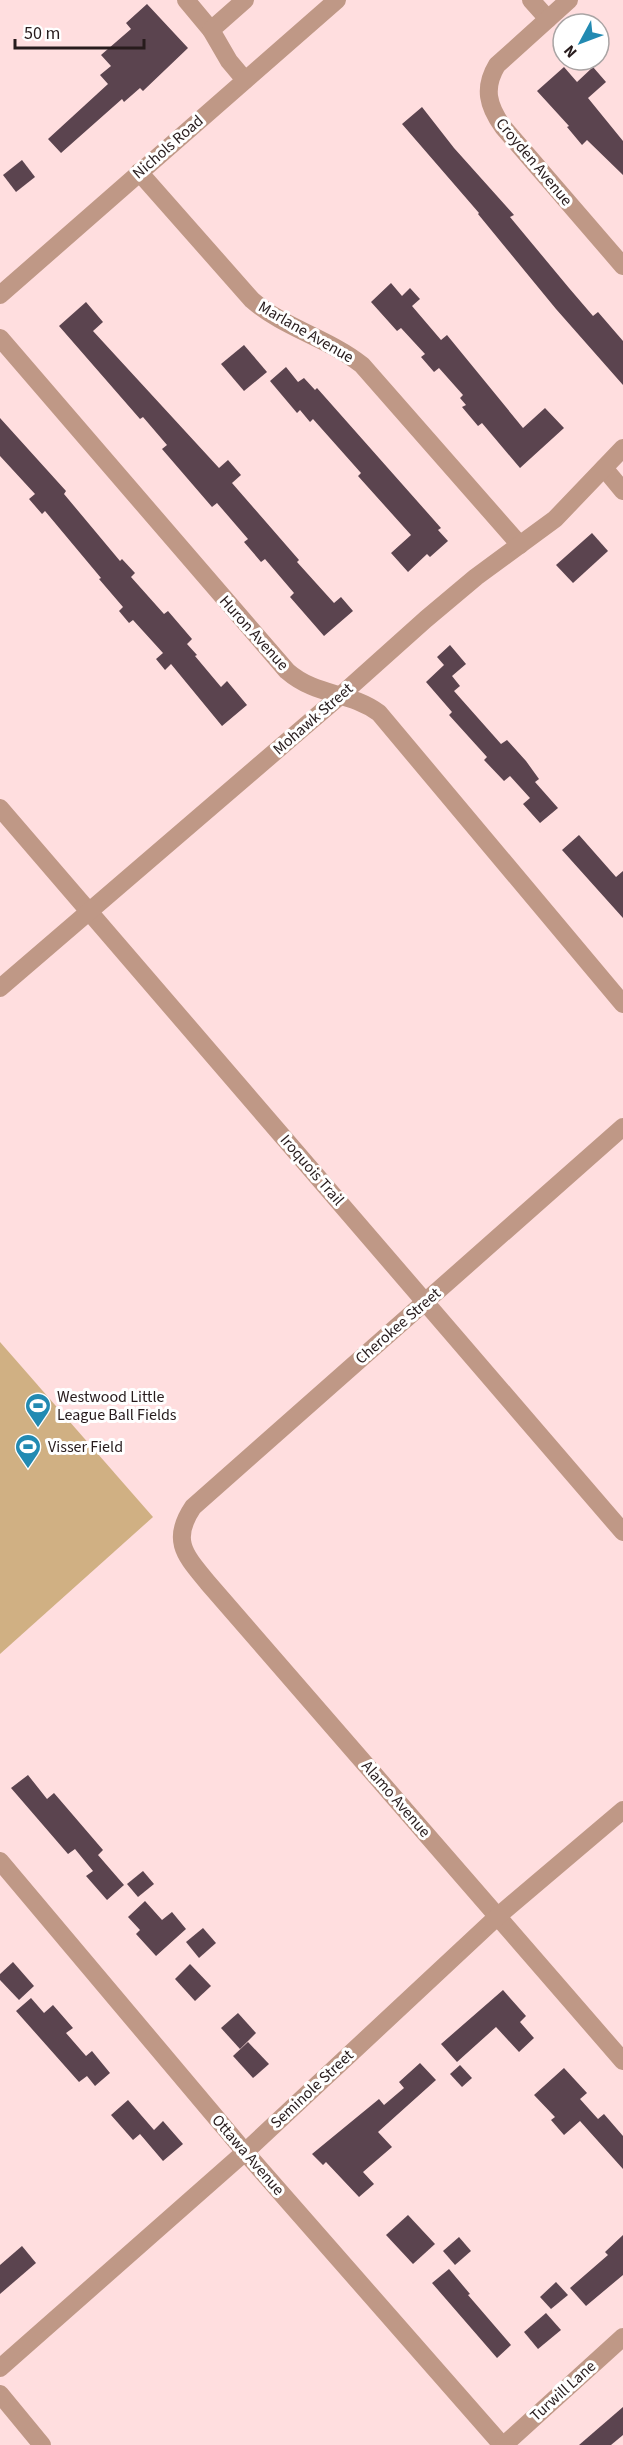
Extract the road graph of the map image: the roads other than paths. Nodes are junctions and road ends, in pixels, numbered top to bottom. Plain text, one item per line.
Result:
1 (186, 0) edge
2 (245, 0) edge
3 (337, 0) edge
4 (531, 0) edge
5 (569, 0) edge
6 (548, 19) junction
7 (211, 30) junction
8 (245, 80) junction
9 (139, 172) junction
10 (623, 266) edge
11 (0, 295) edge
12 (0, 338) edge
13 (623, 448) edge
14 (604, 468) junction
15 (623, 491) edge
16 (520, 545) junction
17 (340, 696) junction
18 (0, 808) edge
19 (88, 910) junction
20 (0, 988) edge
21 (623, 1004) edge
22 (623, 1127) edge
23 (426, 1302) junction
24 (182, 1531) joint
25 (623, 1532) edge
26 (623, 1810) edge
27 (0, 1861) edge
28 (498, 1916) junction
29 (623, 2061) edge
30 (245, 2152) junction
31 (623, 2337) edge
32 (0, 2368) edge
33 (0, 2394) edge
34 (42, 2445) edge
35 (503, 2445) edge

1 - 7 street
2 - 7 street
3 - 8 street, Nichols Road
4 - 6 street
5 - 6 street, Croyden Avenue
6 - 10 street, Croyden Avenue
7 - 8 street
8 - 9 street, Nichols Road
9 - 11 street, Nichols Road
9 - 16 street, Marlane Avenue
12 - 17 street, Huron Avenue
13 - 14 street, Mohawk Street
14 - 15 street
14 - 16 street, Mohawk Street
16 - 17 street, Mohawk Street
17 - 19 street, Mohawk Street
17 - 21 street, Huron Avenue
18 - 19 street, Iroquois Trail
19 - 20 street, Mohawk Street
19 - 23 street, Iroquois Trail
22 - 23 street, Cherokee Street
23 - 24 street, Cherokee Street
23 - 25 street, Iroquois Trail
24 - 28 street, Alamo Avenue
26 - 28 street, Seminole Street
27 - 30 street, Ottawa Avenue
28 - 29 street, Alamo Avenue
28 - 30 street, Seminole Street
30 - 32 street, Seminole Street
30 - 35 street, Ottawa Avenue
31 - 35 street, Turwill Lane
33 - 34 street

